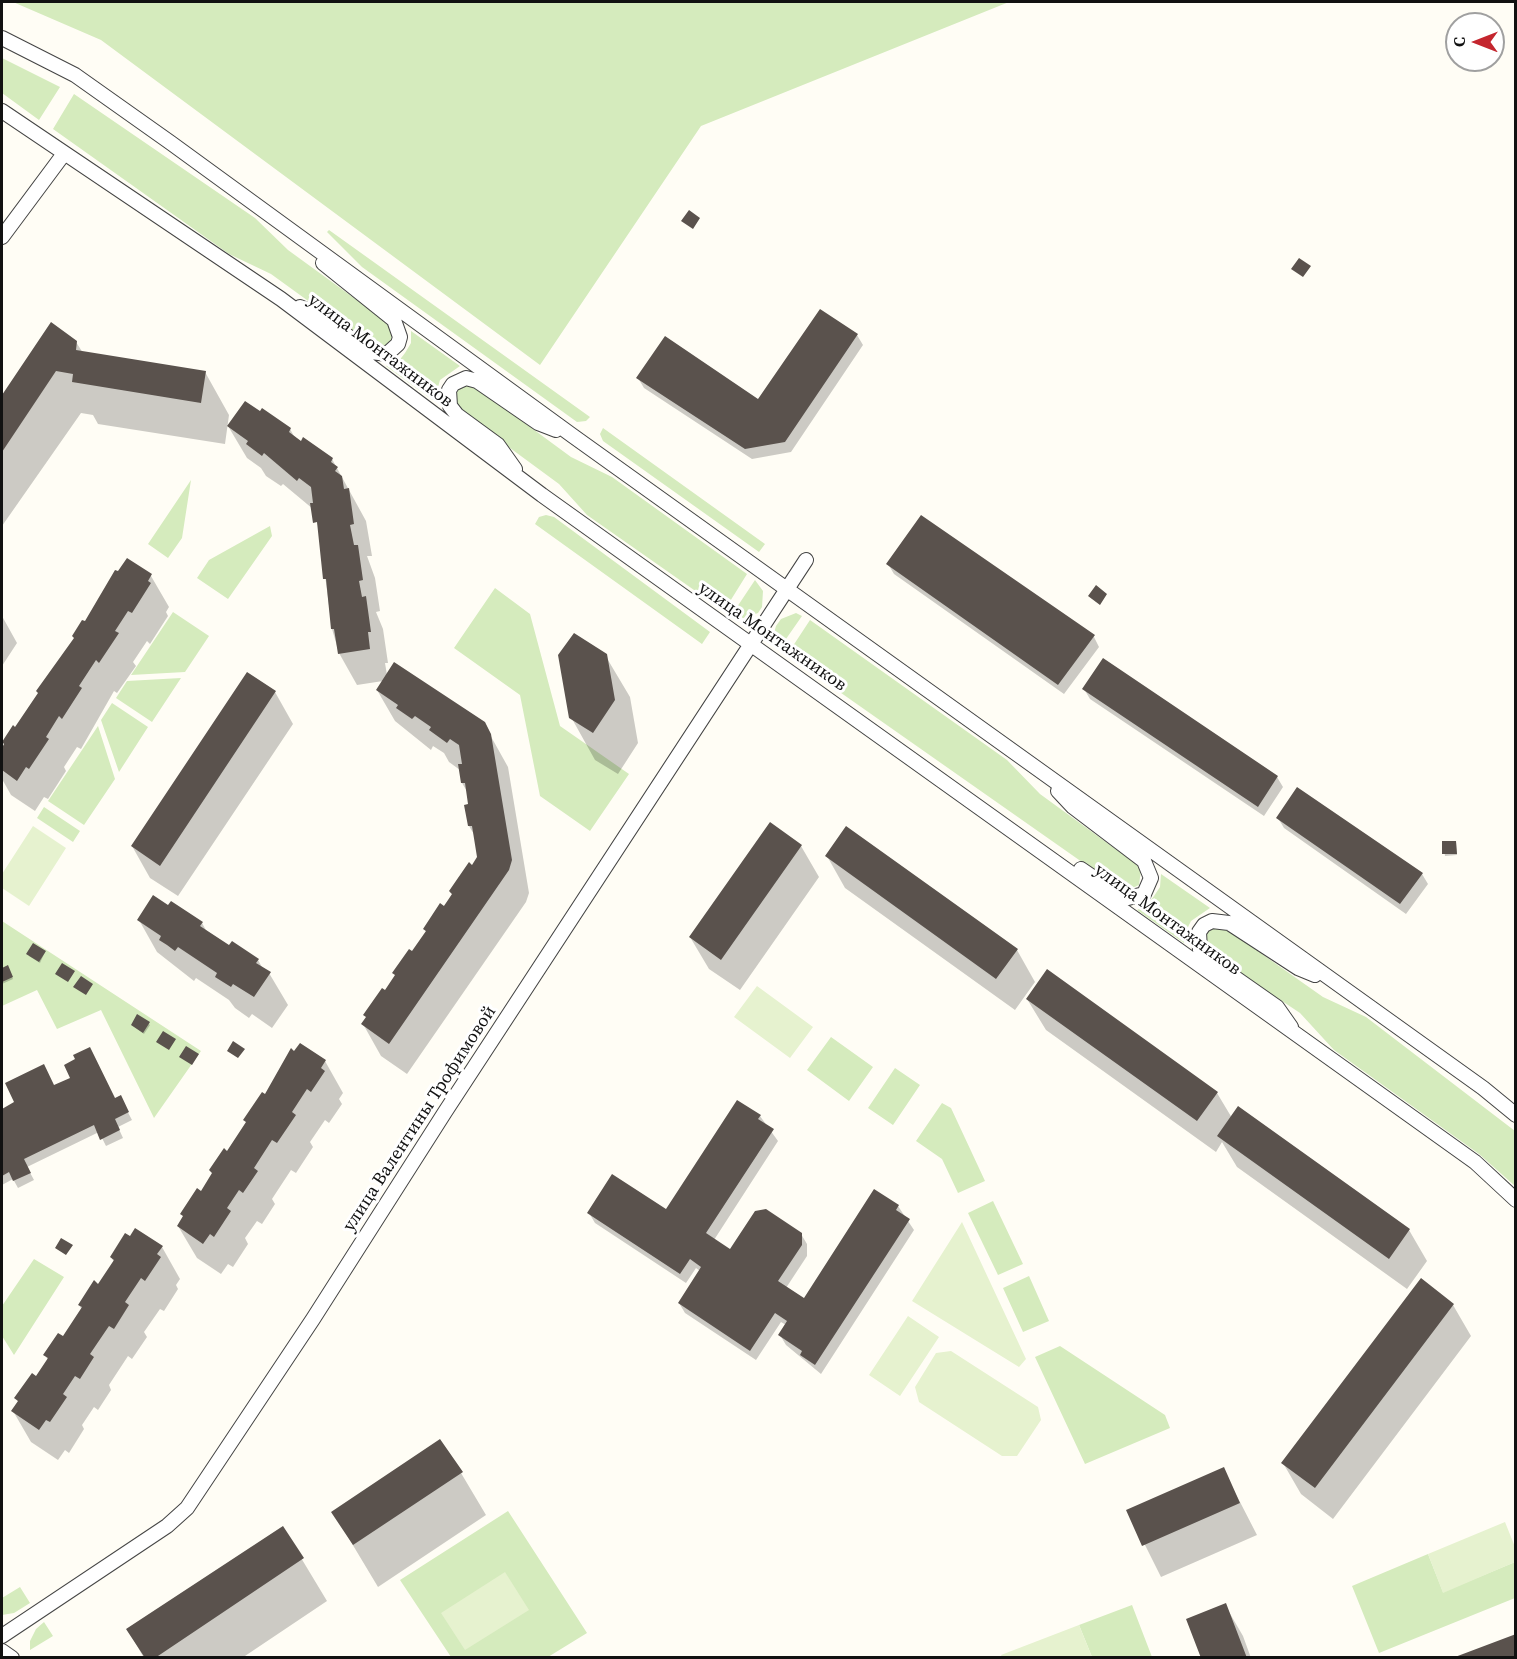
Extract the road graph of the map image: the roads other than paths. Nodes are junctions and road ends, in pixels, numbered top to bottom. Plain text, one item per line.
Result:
1 (2, 38) edge
2 (2, 111) edge
3 (63, 155) junction
4 (2, 237) edge
5 (302, 239) junction
6 (281, 299) junction
7 (573, 436) junction
8 (523, 480) junction
9 (806, 560) dead end
10 (788, 588) junction
11 (750, 644) junction
12 (1037, 768) junction
13 (1029, 842) junction
14 (1336, 984) junction
15 (1298, 1036) junction
16 (1515, 1115) edge
17 (1515, 1200) edge
18 (2, 1636) edge
19 (2, 1651) edge
20 (12, 1658) edge

1 - 5 street
2 - 3 street, улица Монтажников
3 - 4 street
3 - 6 street, улица Монтажников
5 - 6 street
5 - 7 street
6 - 8 street, улица Монтажников
7 - 8 street
7 - 10 street
8 - 11 street, улица Монтажников
9 - 10 street, улица Валентины Трофимовой
10 - 11 street, улица Валентины Трофимовой
10 - 12 street
11 - 13 street, улица Монтажников
11 - 18 street, улица Валентины Трофимовой
12 - 13 street
12 - 14 street
13 - 15 street, улица Монтажников
14 - 15 street
14 - 16 street
15 - 17 street, улица Монтажников
19 - 20 street

